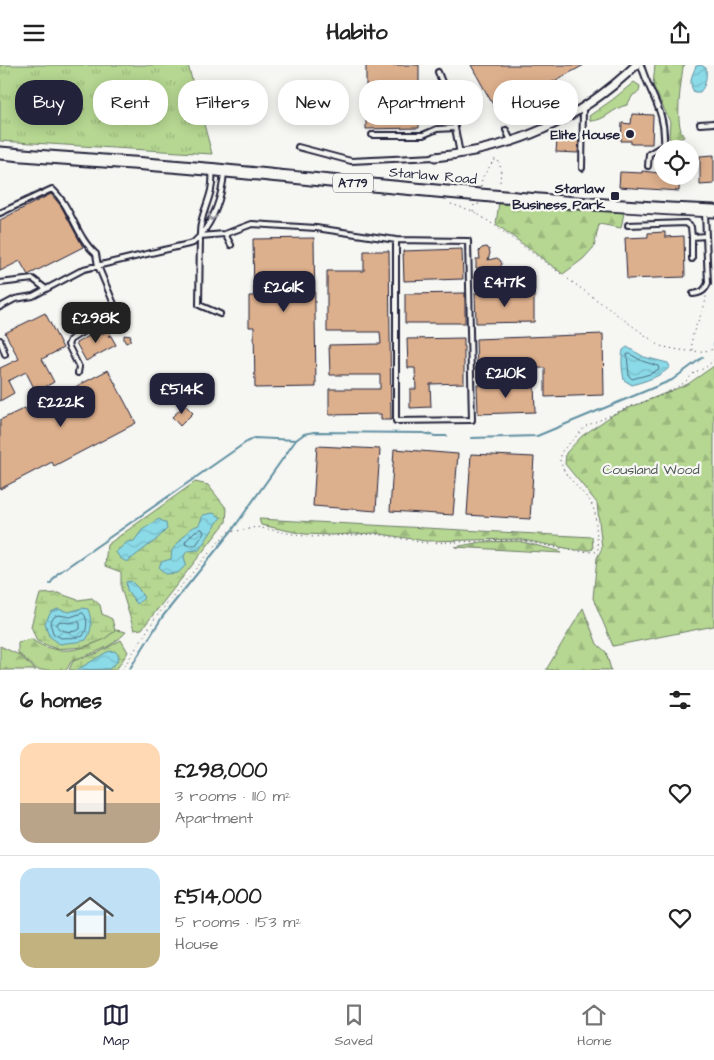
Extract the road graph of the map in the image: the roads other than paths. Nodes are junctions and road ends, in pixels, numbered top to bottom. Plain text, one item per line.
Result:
1 (636, 65) edge
2 (641, 65) edge
3 (438, 71) dead end
4 (583, 108) junction
5 (714, 123) edge
6 (700, 124) dead end
7 (455, 128) junction
8 (506, 130) dead end
9 (372, 135) dead end
10 (664, 140) edge
11 (511, 141) junction
12 (298, 147) dead end
13 (654, 151) edge
14 (0, 153) edge
15 (460, 154) junction
16 (435, 157) joint
17 (648, 166) dead end
18 (582, 168) dead end
19 (212, 169) junction
20 (224, 170) junction
21 (0, 213) edge
22 (710, 213) edge
23 (706, 223) junction
24 (628, 225) dead end
25 (225, 234) junction
26 (200, 235) junction
27 (706, 236) junction
28 (692, 237) junction
29 (396, 240) junction
30 (231, 245) dead end
31 (692, 259) dead end
32 (714, 262) edge
33 (707, 263) junction
34 (98, 266) junction
35 (0, 283) edge
36 (46, 289) junction
37 (693, 294) dead end
38 (0, 307) edge
39 (220, 314) dead end
40 (0, 340) edge
41 (5, 354) dead end
42 (78, 373) dead end

1 - 4 street
2 - 10 lane
3 - 7 lane
4 - 11 street
4 - 18 lane
5 - 6 lane
7 - 9 lane
7 - 15 lane
8 - 11 lane
11 - 15 street
12 - 16 lane
13 - 17 lane
14 - 19 main road, Starlaw Road / A779
15 - 16 street
19 - 20 main road, Starlaw Road / A779
19 - 26 lane
20 - 22 main road, Starlaw Road / A779
20 -> 26 lane
21 - 34 lane
22 - 23 lane
22 - 23 lane
23 - 27 lane
24 - 28 lane
25 - 26 lane
25 - 29 lane
25 - 30 lane
26 - 34 lane
26 - 39 lane
27 - 28 lane
27 - 33 lane
28 - 31 lane
29 - 29 lane
32 - 33 lane
33 - 37 lane
34 - 36 lane
34 - 42 lane
35 - 36 lane
36 - 38 lane
40 - 41 lane

